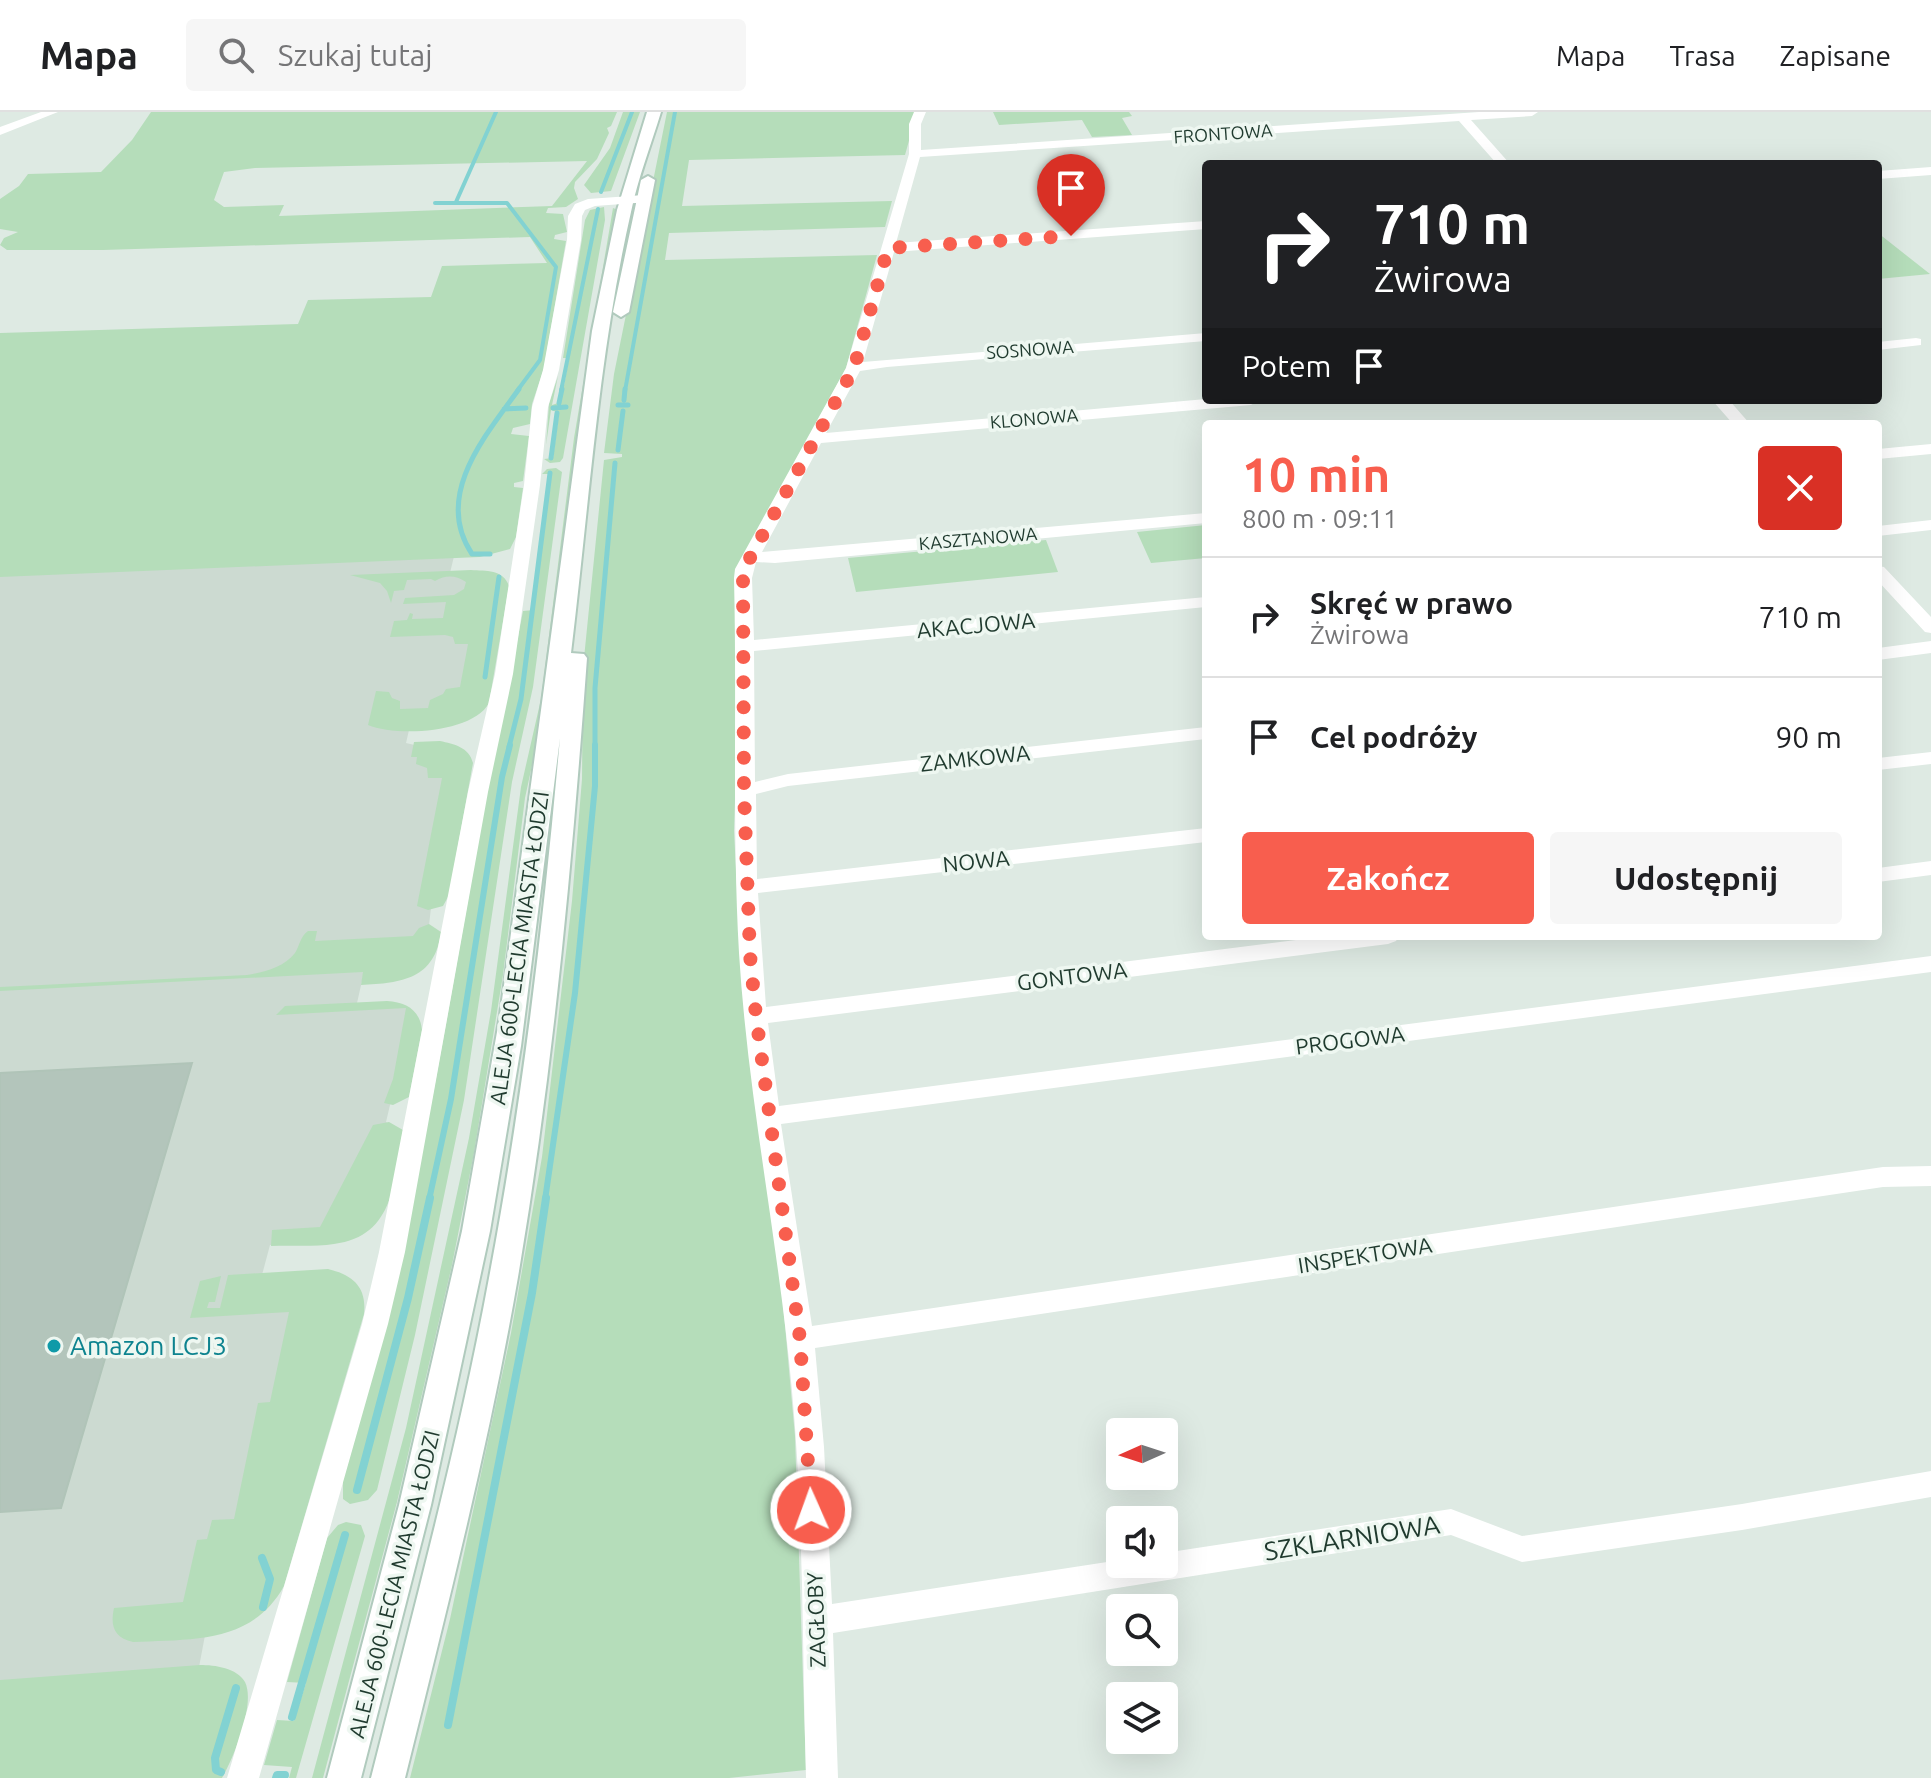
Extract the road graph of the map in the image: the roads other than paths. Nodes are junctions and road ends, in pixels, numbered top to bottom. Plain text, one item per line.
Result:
1 (52, 112) edge
2 (654, 112) edge
3 (662, 112) edge
4 (920, 112) edge
5 (1532, 112) edge
6 (1385, 117) edge
7 (1462, 117) junction
8 (0, 131) edge
9 (915, 154) junction
10 (1500, 160) edge
11 (1931, 171) edge
12 (1882, 175) edge
13 (635, 199) junction
14 (1202, 225) edge
15 (888, 248) junction
16 (1202, 337) edge
17 (1916, 342) dead end
18 (1882, 346) edge
19 (854, 368) junction
20 (1206, 404) edge
21 (1724, 404) edge
22 (1738, 420) edge
23 (816, 439) junction
24 (1931, 449) edge
25 (1882, 454) edge
26 (1202, 518) edge
27 (1931, 525) edge
28 (1882, 531) edge
29 (751, 557) junction
30 (1882, 575) edge
31 (1202, 602) edge
32 (1931, 628) edge
33 (746, 646) junction
34 (1931, 647) edge
35 (1882, 653) edge
36 (1202, 733) edge
37 (1931, 758) edge
38 (1882, 764) edge
39 (744, 791) junction
40 (1202, 835) edge
41 (1931, 868) edge
42 (1882, 874) edge
43 (747, 887) junction
44 (1356, 940) edge
45 (1931, 964) edge
46 (756, 1016) junction
47 (769, 1116) junction
48 (1931, 1176) edge
49 (800, 1339) junction
50 (1931, 1484) edge
51 (816, 1621) junction
52 (243, 1778) edge
53 (344, 1778) edge
54 (388, 1778) edge
55 (822, 1778) edge

1 - 8 street
2 - 13 main road, ALEJA 600-LECIA MIASTA ŁODZI
3 - 13 main road, ALEJA 600-LECIA MIASTA ŁODZI
4 - 9 street, ZAGŁOBY
5 - 7 street, FRONTOWA
6 - 7 street, FRONTOWA
6 - 9 street, FRONTOWA
7 - 10 street
9 - 15 street, ZAGŁOBY
11 - 12 street
13 - 52 street
13 - 53 main road, ALEJA 600-LECIA MIASTA ŁODZI
13 - 54 main road, ALEJA 600-LECIA MIASTA ŁODZI
14 - 15 street
15 - 19 street, ZAGŁOBY
16 - 19 street, SOSNOWA
17 - 18 street
19 - 23 street, ZAGŁOBY
20 - 23 street, KLONOWA
21 - 22 street
23 - 29 street, ZAGŁOBY
24 - 25 street
26 - 29 street, KASZTANOWA
27 - 28 street
29 - 33 street, ZAGŁOBY
30 - 32 street
31 - 33 street, AKACJOWA
33 - 39 street, ZAGŁOBY
34 - 35 street
36 - 39 street, ZAMKOWA
37 - 38 street
39 - 43 street, ZAGŁOBY
40 - 43 street, NOWA
41 - 42 street
43 - 46 street, ZAGŁOBY
44 - 46 street, GONTOWA
45 - 47 street, PROGOWA
46 - 47 street, ZAGŁOBY
47 - 49 street, ZAGŁOBY
48 - 49 street, INSPEKTOWA
49 - 51 street, ZAGŁOBY
50 - 51 street, SZKLARNIOWA
51 - 55 street, ZAGŁOBY

